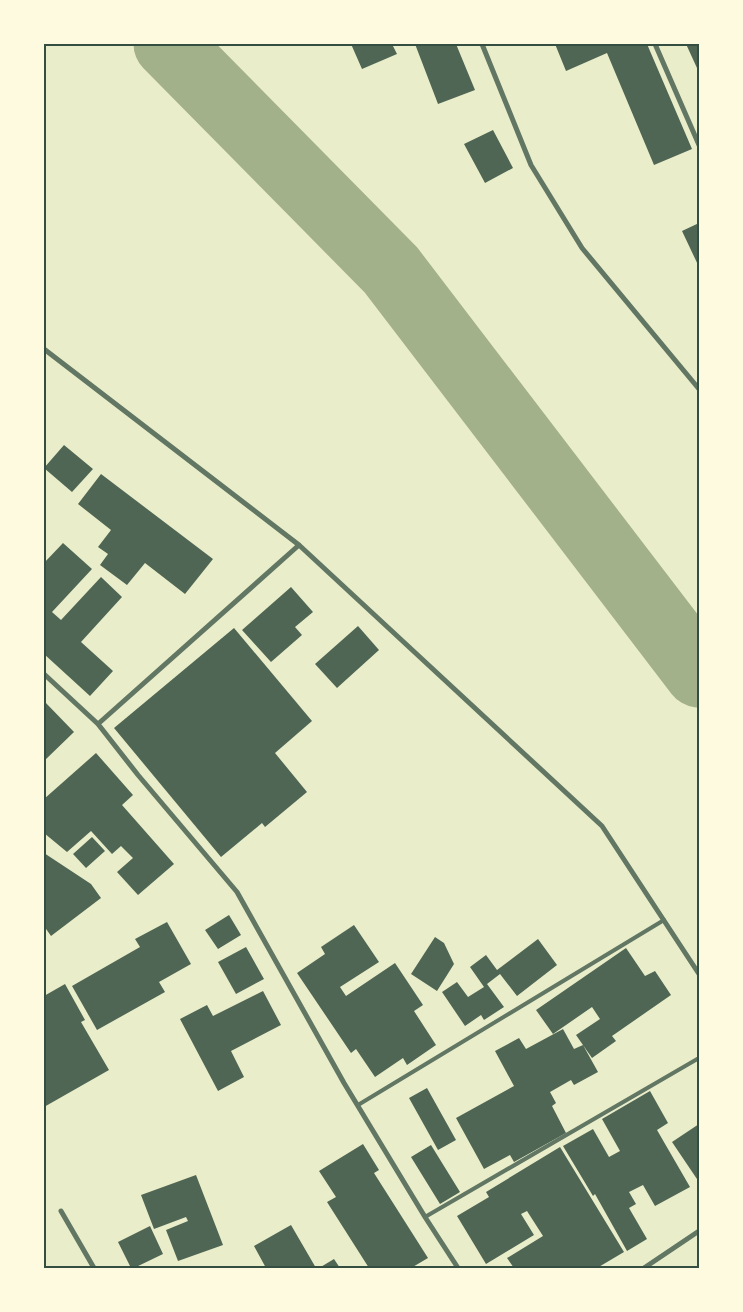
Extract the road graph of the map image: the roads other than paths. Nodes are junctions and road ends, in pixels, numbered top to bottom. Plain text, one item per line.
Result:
1 (482, 44) edge
2 (654, 44) edge
3 (699, 145) edge
4 (44, 349) edge
5 (699, 389) edge
6 (299, 545) junction
7 (44, 674) edge
8 (98, 724) junction
9 (664, 920) junction
10 (699, 974) edge
11 (699, 1058) edge
12 (358, 1105) junction
13 (61, 1211) dead end
14 (425, 1218) junction
15 (699, 1231) edge
16 (94, 1268) edge
17 (458, 1268) edge
18 (644, 1268) edge

1 - 5 street
2 - 3 street
4 - 6 street
6 - 8 street
6 - 9 street
7 - 8 street
8 - 12 street
9 - 10 street
9 - 12 lane
11 - 14 lane
12 - 14 street
13 - 16 street
14 - 17 street
15 - 18 street

